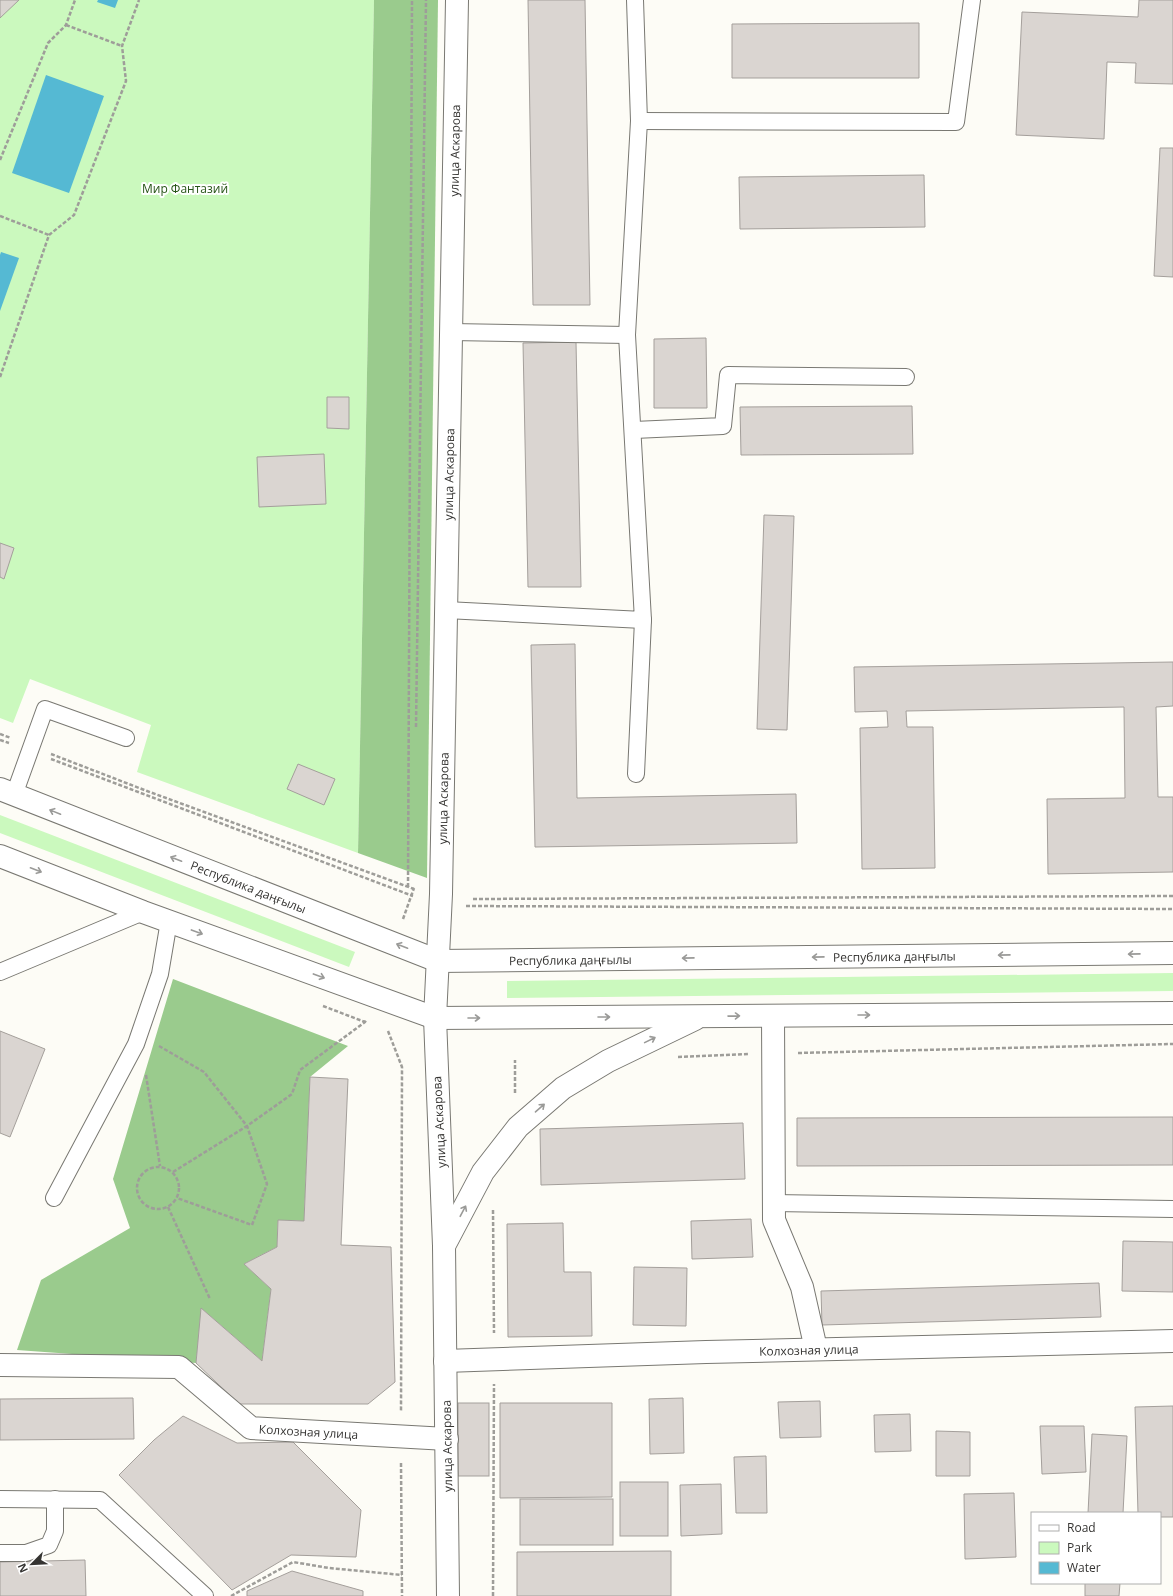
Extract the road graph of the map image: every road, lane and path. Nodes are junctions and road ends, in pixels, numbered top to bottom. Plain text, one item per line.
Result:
1 (75, 0) edge
2 (138, 0) edge
3 (412, 0) edge
4 (426, 0) edge
5 (457, 0) edge
6 (635, 0) edge
7 (972, 0) edge
8 (66, 25) junction
9 (122, 46) junction
10 (639, 121) junction
11 (0, 160) edge
12 (0, 216) edge
13 (49, 235) junction
14 (451, 332) junction
15 (628, 335) junction
16 (0, 377) edge
17 (906, 377) dead end
18 (634, 430) junction
19 (446, 610) junction
20 (643, 620) junction
21 (416, 731) dead end
22 (0, 734) edge
23 (126, 738) dead end
24 (0, 740) edge
25 (31, 749) junction
26 (636, 774) dead end
27 (7, 792) edge
28 (0, 856) edge
29 (414, 881) dead end
30 (408, 887) junction
31 (412, 895) dead end
32 (1173, 896) edge
33 (473, 899) dead end
34 (516, 906) dead end
35 (1173, 909) edge
36 (143, 912) junction
37 (169, 921) junction
38 (1173, 953) edge
39 (438, 960) junction
40 (0, 972) edge
41 (1173, 1013) edge
42 (699, 1016) junction
43 (773, 1016) junction
44 (435, 1018) junction
45 (365, 1022) dead end
46 (388, 1031) dead end
47 (139, 1035) junction
48 (1173, 1044) edge
49 (773, 1053) junction
50 (671, 1058) dead end
51 (515, 1060) dead end
52 (145, 1074) dead end
53 (515, 1093) dead end
54 (247, 1126) junction
55 (160, 1166) junction
56 (173, 1172) junction
57 (54, 1198) dead end
58 (177, 1198) junction
59 (492, 1202) dead end
60 (773, 1203) junction
61 (168, 1207) junction
62 (1173, 1208) edge
63 (444, 1246) junction
64 (210, 1299) dead end
65 (1173, 1341) edge
66 (816, 1349) junction
67 (494, 1359) junction
68 (445, 1361) junction
69 (0, 1365) edge
70 (402, 1436) junction
71 (447, 1439) junction
72 (0, 1499) edge
73 (55, 1499) junction
74 (0, 1553) edge
75 (402, 1575) junction
76 (205, 1596) edge
77 (231, 1596) edge
78 (402, 1596) edge
79 (448, 1596) edge
80 (493, 1596) edge

1 - 8 path
2 - 9 path
3 - 30 path
4 - 21 path
5 - 14 main road, улица Аскарова
6 - 10 lane
7 - 10 lane
8 - 9 path
8 - 11 path
9 - 13 path
10 - 15 lane
12 - 13 path
13 - 16 path
14 - 15 lane
14 - 19 main road, улица Аскарова
15 - 18 lane
17 - 18 lane
18 - 20 lane
19 - 20 lane
19 - 39 main road, улица Аскарова
20 - 26 lane
22 - 25 path
23 - 25 lane
24 - 25 path
25 - 27 lane
25 - 30 path
25 - 31 path
39 -> 27 main road, Республика даңғылы
28 -> 36 main road
29 - 30 path
32 - 33 path
34 - 35 path
36 - 37 main road
36 - 40 lane
37 -> 44 main road
37 - 47 lane
38 -> 39 main road, Республика даңғылы
39 - 44 main road, улица Аскарова
43 -> 41 main road
42 -> 43 main road
44 -> 42 main road
63 -> 42 main road
43 - 49 main road
44 - 63 main road, улица Аскарова
45 - 54 path
46 - 70 path
47 - 54 path
47 - 57 lane
48 - 49 path
49 - 50 path
49 - 60 main road
51 - 53 path
52 - 55 path
54 - 56 path
54 - 58 path
55 - 56 path
55 - 61 path
56 - 58 path
58 - 61 path
59 - 67 path
60 - 62 lane
60 - 66 main road
61 - 64 path
63 - 68 main road, улица Аскарова
65 - 66 main road, Колхозная улица
66 - 67 main road, Колхозная улица
67 - 68 main road, Колхозная улица
67 - 80 path
68 - 71 main road, улица Аскарова
69 - 70 main road, Колхозная улица
70 - 71 main road, Колхозная улица
70 - 75 path
71 - 79 main road, улица Аскарова
72 - 73 lane
73 - 74 lane
73 - 76 lane
75 - 77 path
75 - 78 path

